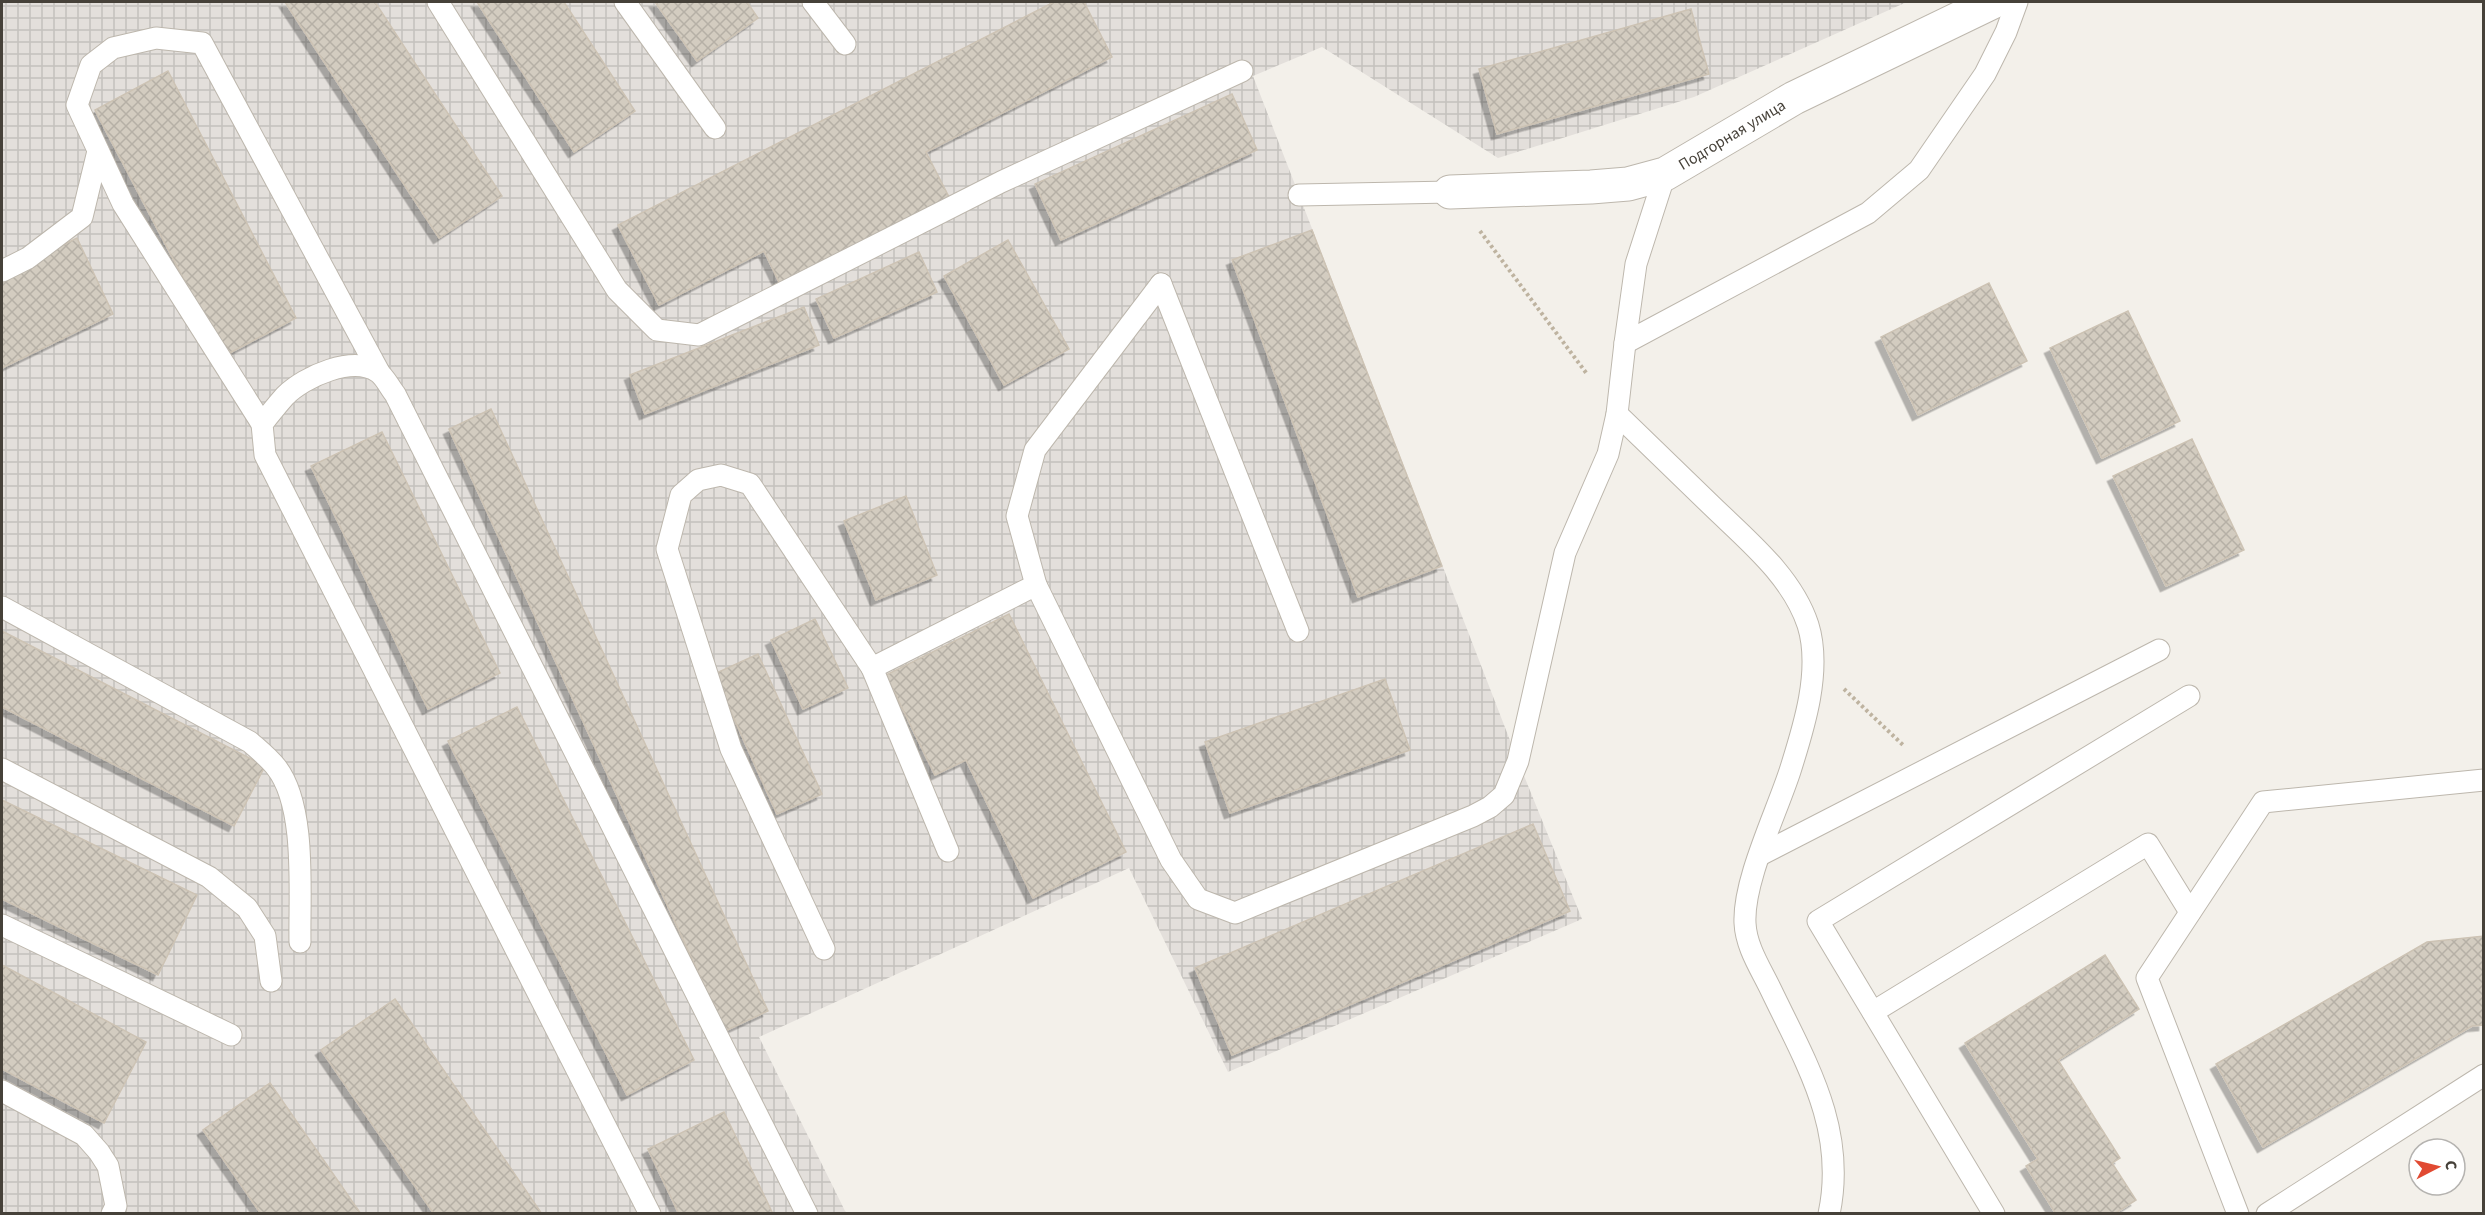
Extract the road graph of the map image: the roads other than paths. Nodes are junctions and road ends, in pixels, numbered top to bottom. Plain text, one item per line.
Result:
1 (438, 2) edge
2 (625, 2) edge
3 (813, 2) edge
4 (1993, 2) edge
5 (2017, 2) edge
6 (1954, 10) edge
7 (845, 44) dead end
8 (1242, 71) dead end
9 (715, 128) dead end
10 (98, 152) junction
11 (1665, 174) junction
12 (1450, 192) joint
13 (1299, 195) dead end
14 (2, 271) edge
15 (1625, 343) junction
16 (379, 372) junction
17 (1617, 414) junction
18 (262, 424) junction
19 (1036, 585) junction
20 (2, 607) edge
21 (1298, 632) dead end
22 (2159, 650) dead end
23 (872, 668) junction
24 (2188, 696) dead end
25 (2, 769) edge
26 (2484, 780) edge
27 (948, 851) dead end
28 (1760, 855) junction
29 (2190, 912) junction
30 (2, 925) edge
31 (300, 942) dead end
32 (824, 949) dead end
33 (271, 981) dead end
34 (1873, 1012) junction
35 (231, 1035) dead end
36 (2484, 1075) edge
37 (2, 1091) edge
38 (112, 1214) edge
39 (650, 1214) edge
40 (807, 1214) edge
41 (1829, 1214) edge
42 (1994, 1214) edge
43 (2238, 1214) edge
44 (2267, 1214) edge

1 - 8 lane
2 - 9 lane
3 - 7 lane
4 - 6 street, Подгорная улица
5 - 15 lane
6 - 11 street, Подгорная улица
10 - 14 lane
10 - 16 lane
10 - 18 lane
11 - 12 street, Подгорная улица
11 - 15 lane
12 - 13 lane
15 - 17 lane
16 - 18 lane
16 - 40 lane
17 - 19 lane
17 - 28 lane
18 - 39 lane
19 - 21 lane
19 - 23 lane
20 - 31 lane
22 - 28 lane
23 - 27 lane
23 - 32 lane
24 - 34 lane
25 - 33 lane
26 - 29 lane
28 - 41 lane
29 - 34 lane
29 - 43 lane
30 - 35 lane
34 - 42 lane
36 - 44 lane
37 - 38 lane

